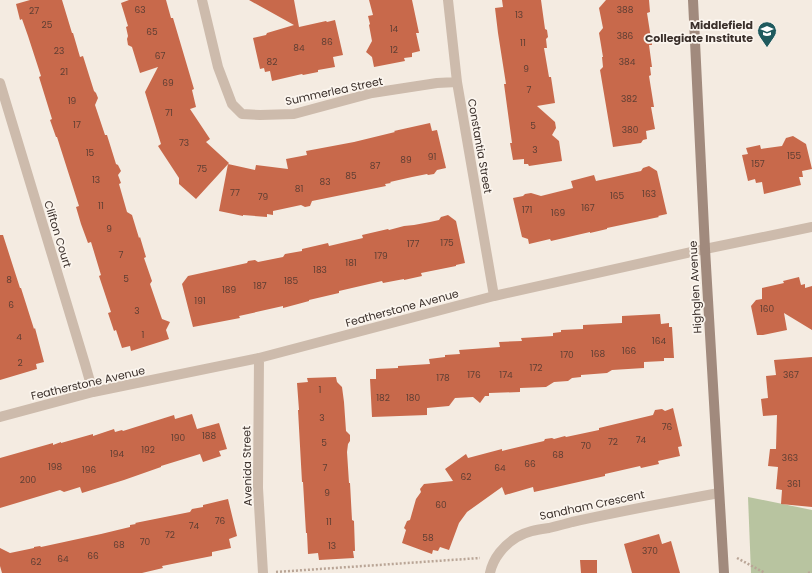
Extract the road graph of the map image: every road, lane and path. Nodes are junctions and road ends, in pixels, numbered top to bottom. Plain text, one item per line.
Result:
1 (202, 0) edge
2 (448, 0) edge
3 (693, 0) edge
4 (457, 82) junction
5 (0, 83) edge
6 (812, 227) edge
7 (705, 249) junction
8 (494, 296) junction
9 (259, 358) junction
10 (93, 392) junction
11 (0, 416) edge
12 (719, 493) junction
13 (723, 551) junction
14 (496, 557) junction
15 (275, 572) edge
16 (812, 572) edge
17 (263, 573) edge
18 (490, 573) edge
19 (724, 573) edge
20 (764, 573) edge
21 (808, 573) edge

1 - 4 street, Summerlea Street
2 - 4 street, Constantia Street
3 - 7 street, Highglen Avenue
4 - 8 street, Constantia Street
5 - 10 street, Clifton Court
6 - 7 street, Featherstone Avenue
7 - 8 street, Featherstone Avenue
7 - 12 street, Highglen Avenue
8 - 9 street, Featherstone Avenue
9 - 10 street, Featherstone Avenue
9 - 17 street, Avenida Street
10 - 11 street, Featherstone Avenue
12 - 13 street, Highglen Avenue
12 - 14 street, Sandham Crescent
13 - 19 street, Highglen Avenue
13 - 20 path
14 - 15 path
14 - 18 street, Sandham Crescent
16 - 21 path

